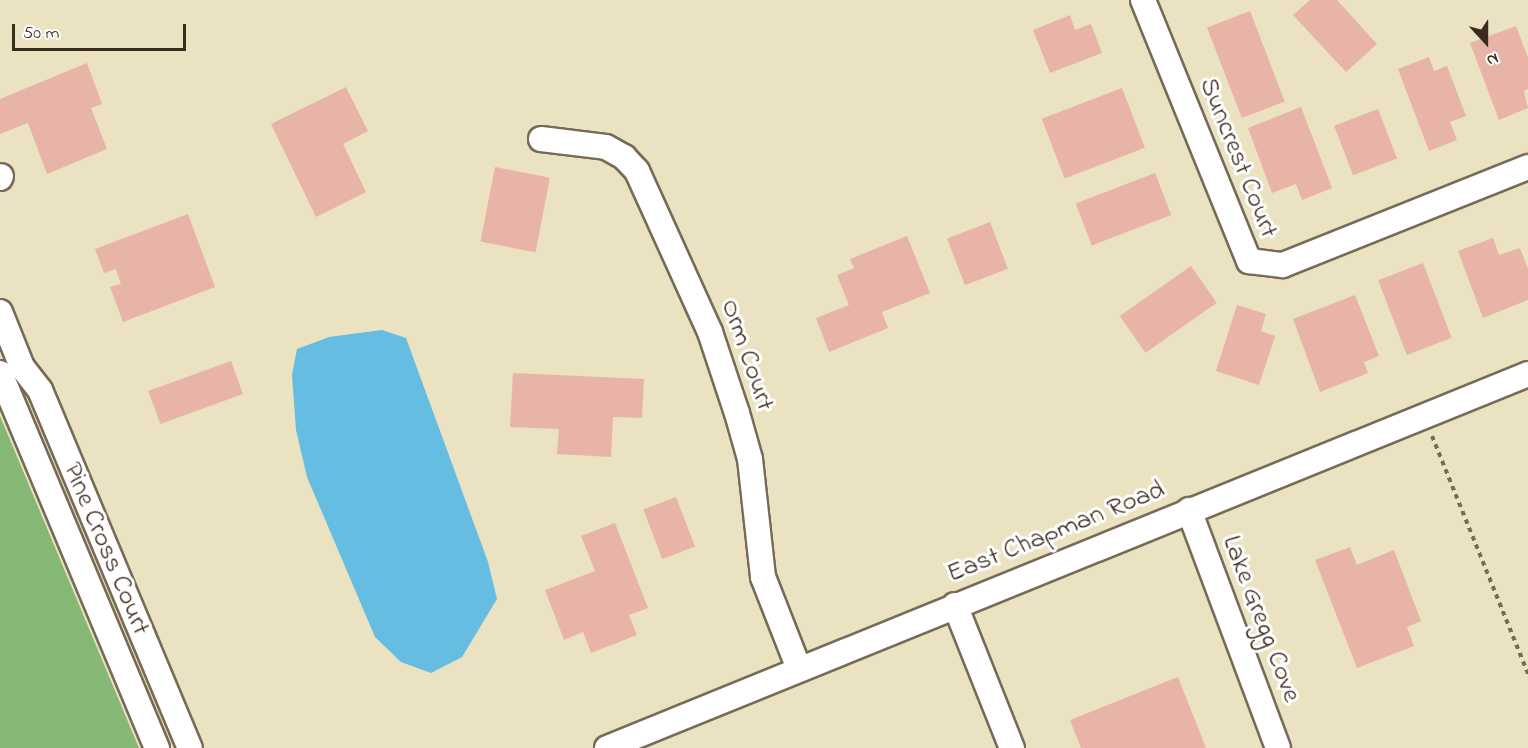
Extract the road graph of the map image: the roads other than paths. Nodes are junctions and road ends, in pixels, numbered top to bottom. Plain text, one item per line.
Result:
1 (1143, 0) edge
2 (541, 139) dead end
3 (1528, 167) edge
4 (0, 312) edge
5 (0, 373) edge
6 (1528, 374) edge
7 (1178, 515) junction
8 (955, 605) junction
9 (799, 669) junction
10 (157, 748) edge
11 (190, 748) edge
12 (607, 748) edge
13 (1012, 748) edge
14 (1278, 748) edge

1 - 3 street, Suncrest Court
2 - 9 street, Orm Court
4 - 11 street
5 - 10 street, Pine Cross Court
6 - 7 street, East Chapman Road
7 - 8 street, East Chapman Road
7 - 14 street, Lake Gregg Cove
8 - 9 street, East Chapman Road
8 - 13 street
9 - 12 street, East Chapman Road

